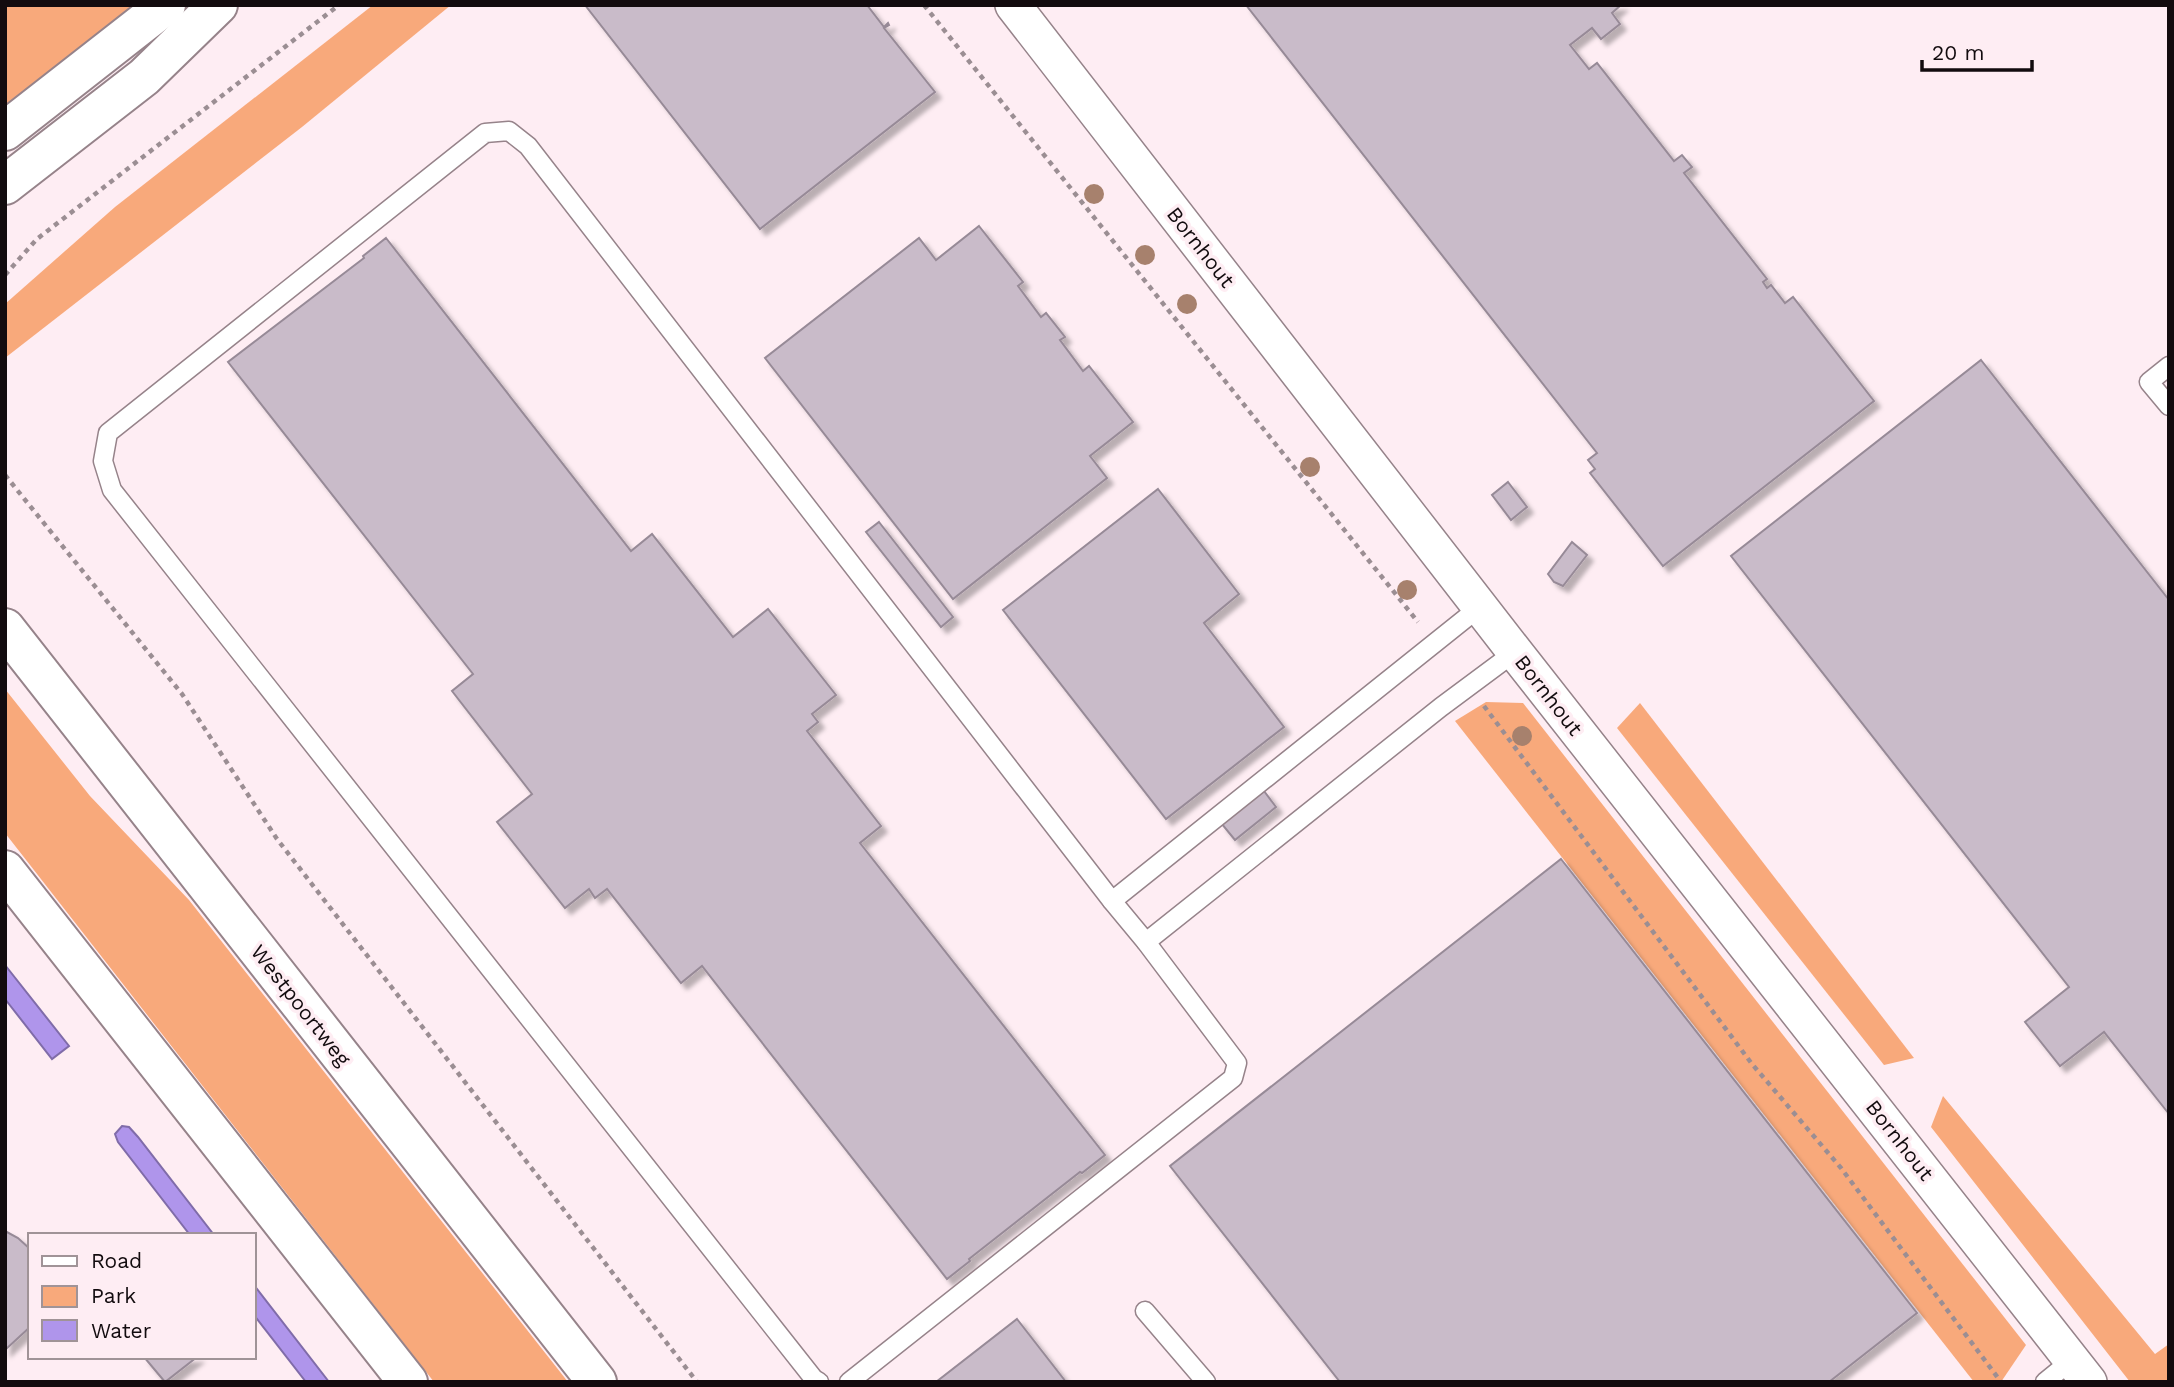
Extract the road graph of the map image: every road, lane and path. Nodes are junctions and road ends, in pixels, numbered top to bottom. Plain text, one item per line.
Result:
1 (166, 5) edge
2 (218, 5) edge
3 (339, 5) edge
4 (1013, 5) edge
5 (5, 131) edge
6 (5, 185) edge
7 (5, 275) edge
8 (2169, 366) edge
9 (2169, 406) edge
10 (5, 475) edge
11 (1481, 606) junction
12 (5, 628) edge
13 (1515, 652) junction
14 (5, 870) edge
15 (1112, 901) junction
16 (1146, 942) junction
17 (1144, 1311) dead end
18 (2080, 1371) edge
19 (408, 1382) edge
20 (597, 1382) edge
21 (697, 1382) edge
22 (819, 1382) edge
23 (849, 1382) edge
24 (1206, 1382) edge
25 (2045, 1382) edge

1 - 5 main road
2 - 6 main road
3 - 7 path
4 - 11 street, Bornhout
8 - 9 lane
10 - 21 path
11 - 13 street, Bornhout
11 - 15 lane
12 - 20 main road, Westpoortweg
13 - 16 lane
13 - 18 street, Bornhout
14 - 19 main road
15 - 16 lane
15 - 22 lane
16 - 23 lane
17 - 24 lane
18 - 25 lane

